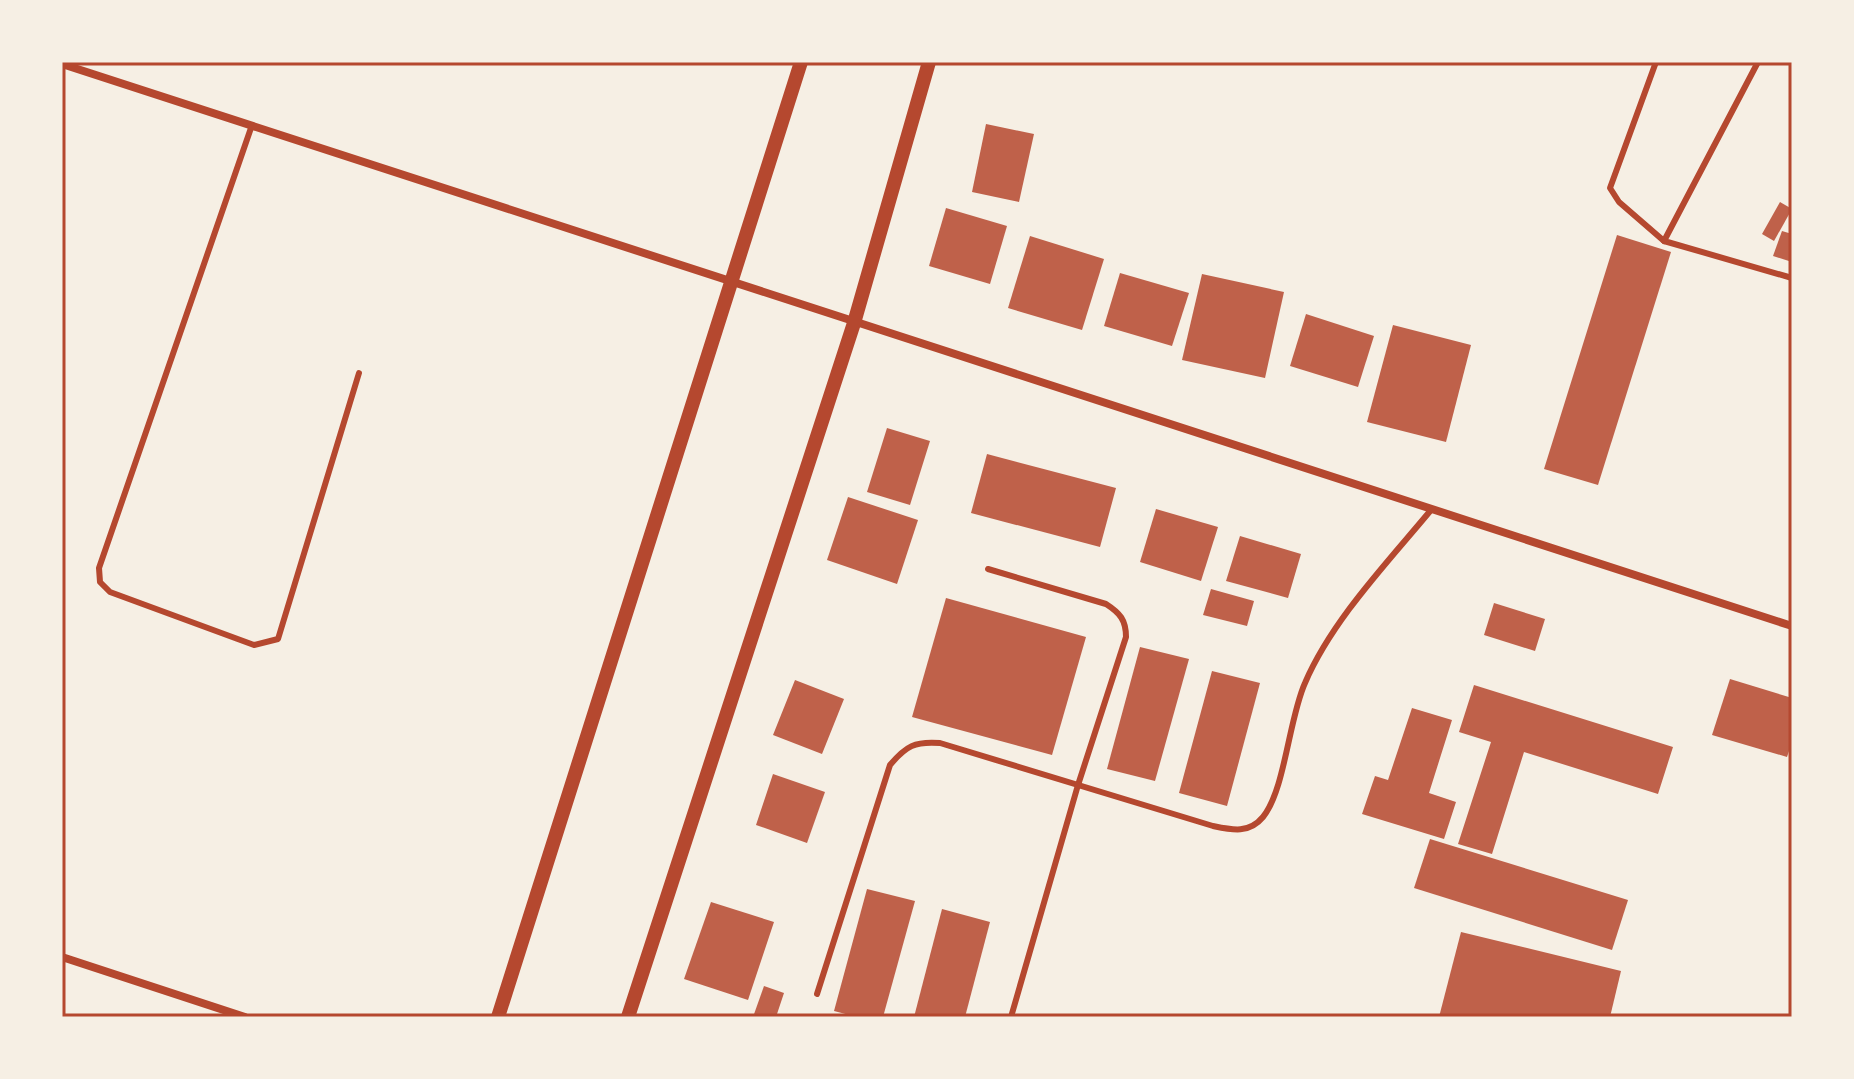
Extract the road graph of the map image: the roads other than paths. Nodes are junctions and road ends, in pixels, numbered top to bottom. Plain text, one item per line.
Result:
1 (801, 62) edge
2 (929, 62) edge
3 (1656, 62) edge
4 (1758, 62) edge
5 (62, 64) edge
6 (252, 125) junction
7 (1664, 241) junction
8 (1792, 278) edge
9 (731, 281) junction
10 (854, 323) junction
11 (359, 373) dead end
12 (1431, 510) junction
13 (988, 569) dead end
14 (1792, 626) edge
15 (1078, 785) junction
16 (62, 957) edge
17 (817, 994) dead end
18 (245, 1017) edge
19 (498, 1017) edge
20 (628, 1017) edge
21 (1011, 1017) edge

1 - 9 street
2 - 10 street
3 - 7 lane
4 - 7 lane
5 - 6 street
6 - 9 street
6 - 11 lane
7 - 8 lane
9 - 10 street
9 - 19 street
10 - 12 street
10 - 20 street
12 - 14 street
12 - 15 lane
13 - 15 lane
15 - 17 lane
15 - 21 lane
16 - 18 street

